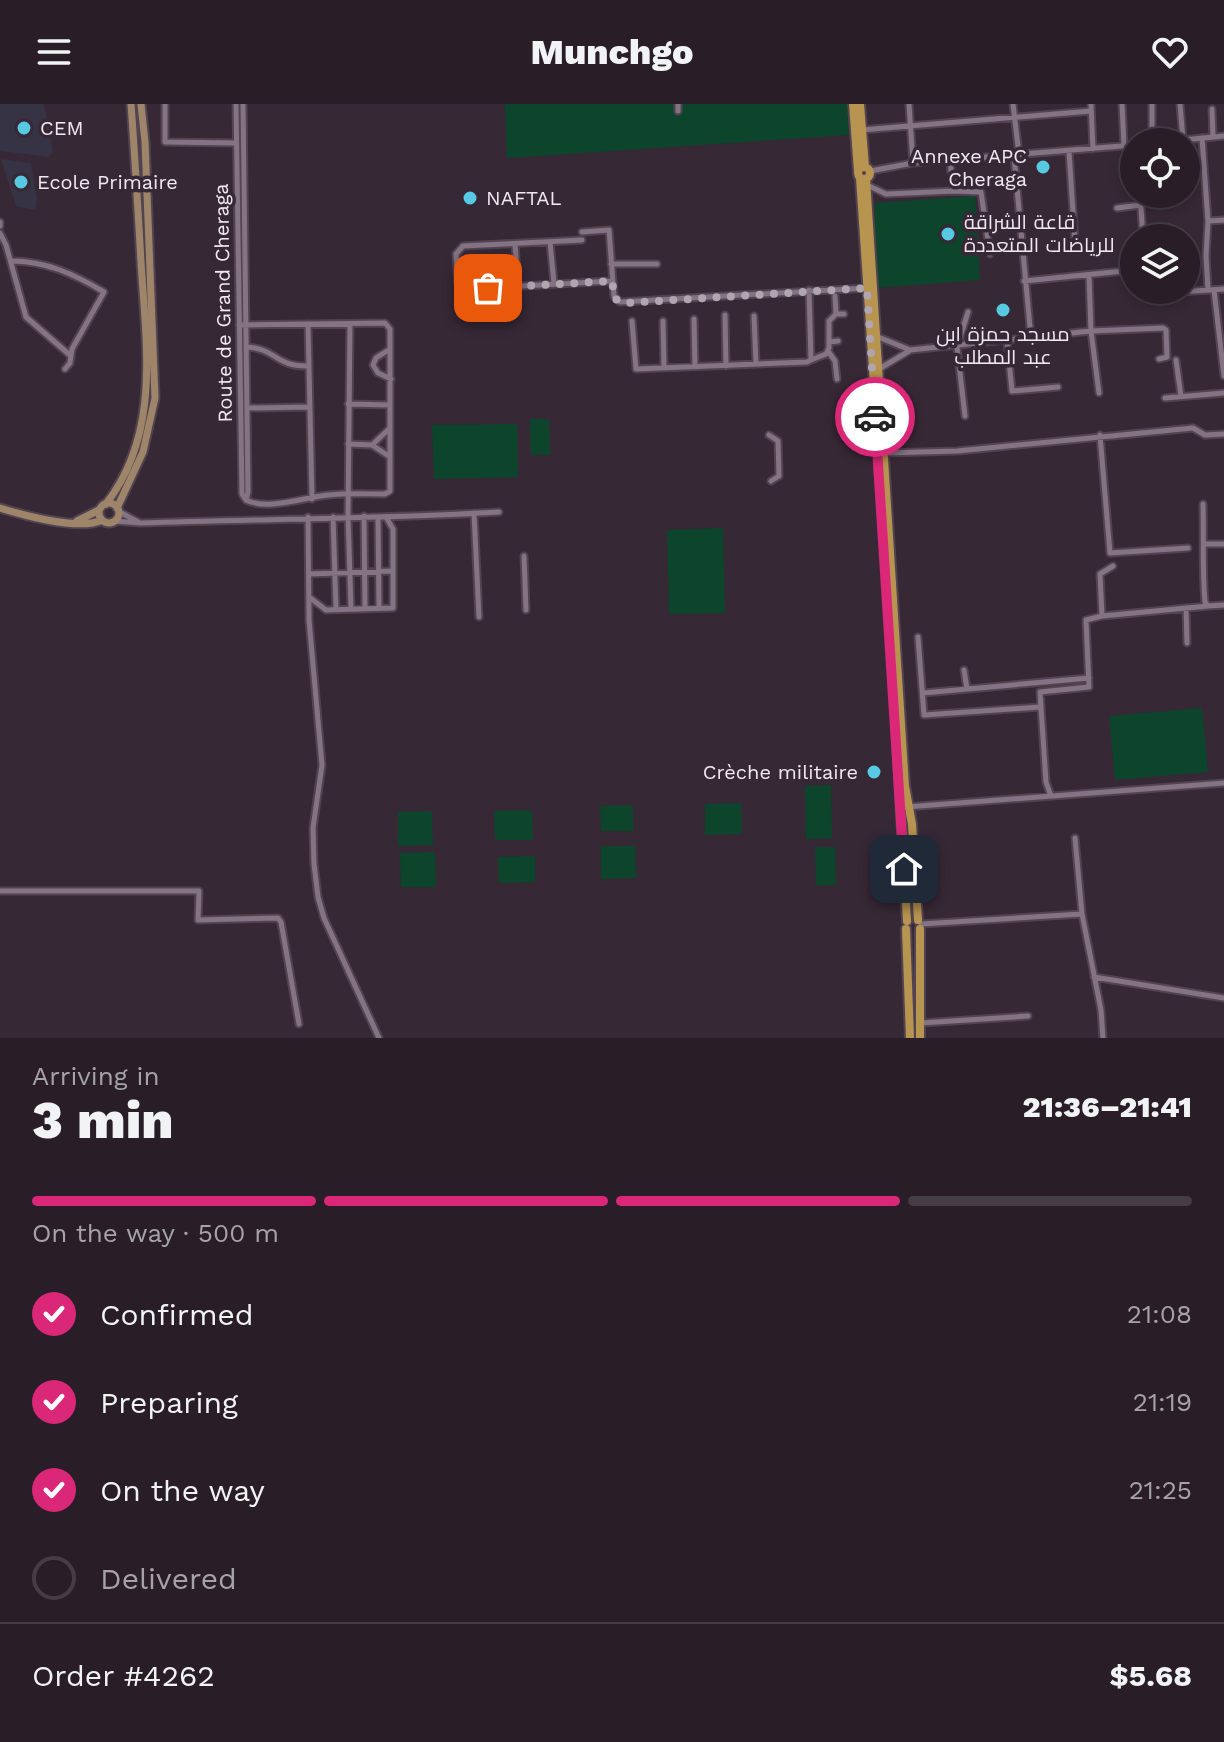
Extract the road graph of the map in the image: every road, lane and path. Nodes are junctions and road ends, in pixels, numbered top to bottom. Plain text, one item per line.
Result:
1 (131, 104) edge
2 (141, 104) edge
3 (165, 104) edge
4 (236, 104) edge
5 (243, 104) edge
6 (853, 104) edge
7 (860, 104) edge
8 (909, 104) edge
9 (1013, 104) edge
10 (1122, 104) edge
11 (1152, 104) edge
12 (1180, 104) edge
13 (1091, 108) edge
14 (1212, 109) dead end
15 (1014, 115) junction
16 (911, 125) junction
17 (1123, 128) edge
18 (1152, 128) edge
19 (1182, 128) edge
20 (861, 130) junction
21 (1224, 136) edge
22 (1213, 137) junction
23 (1202, 138) joint
24 (236, 143) junction
25 (1120, 146) edge
26 (1093, 149) junction
27 (1069, 151) junction
28 (1016, 156) junction
29 (950, 160) junction
30 (913, 163) junction
31 (864, 175) junction
32 (953, 191) junction
33 (1117, 208) dead end
34 (1120, 208) edge
35 (1224, 220) edge
36 (1208, 221) junction
37 (0, 233) edge
38 (550, 242) junction
39 (1075, 243) dead end
40 (515, 244) junction
41 (990, 254) dead end
42 (11, 261) junction
43 (611, 264) junction
44 (657, 264) dead end
45 (1120, 272) edge
46 (1089, 275) junction
47 (612, 281) junction
48 (1024, 281) junction
49 (554, 283) junction
50 (518, 286) junction
51 (867, 288) junction
52 (1224, 289) edge
53 (809, 290) junction
54 (1211, 290) junction
55 (1200, 291) edge
56 (835, 296) dead end
57 (968, 312) dead end
58 (836, 314) junction
59 (844, 314) dead end
60 (725, 315) dead end
61 (754, 316) dead end
62 (694, 319) dead end
63 (632, 321) dead end
64 (663, 321) dead end
65 (308, 324) junction
66 (350, 324) junction
67 (239, 325) junction
68 (247, 325) junction
69 (1091, 331) junction
70 (873, 335) junction
71 (1031, 338) junction
72 (838, 341) dead end
73 (1007, 341) junction
74 (829, 342) junction
75 (247, 347) junction
76 (957, 347) junction
77 (390, 349) junction
78 (910, 350) junction
79 (828, 351) junction
80 (71, 356) junction
81 (1159, 359) dead end
82 (811, 360) junction
83 (1176, 360) dead end
84 (756, 364) junction
85 (309, 366) junction
86 (726, 366) junction
87 (695, 367) junction
88 (664, 368) junction
89 (65, 369) dead end
90 (879, 369) junction
91 (1224, 376) edge
92 (391, 379) junction
93 (837, 379) dead end
94 (1058, 387) dead end
95 (1099, 393) dead end
96 (1224, 393) edge
97 (1181, 396) junction
98 (1165, 398) dead end
99 (348, 404) junction
100 (390, 405) junction
101 (309, 407) junction
102 (248, 408) junction
103 (965, 416) dead end
104 (390, 428) junction
105 (1224, 434) edge
106 (769, 435) dead end
107 (1100, 435) junction
108 (348, 444) junction
109 (372, 445) junction
110 (884, 453) junction
111 (390, 457) junction
112 (771, 481) dead end
113 (348, 494) junction
114 (312, 499) junction
115 (246, 500) junction
116 (1203, 504) dead end
117 (103, 507) junction
118 (0, 508) edge
119 (117, 509) junction
120 (499, 512) dead end
121 (474, 513) junction
122 (348, 516) junction
123 (364, 516) junction
124 (308, 517) junction
125 (333, 517) junction
126 (378, 517) junction
127 (386, 517) junction
128 (102, 520) junction
129 (114, 521) junction
130 (75, 522) junction
131 (141, 523) junction
132 (1204, 544) junction
133 (1224, 544) edge
134 (1188, 548) dead end
135 (524, 556) dead end
136 (1113, 566) dead end
137 (365, 571) junction
138 (379, 571) junction
139 (393, 571) junction
140 (335, 572) junction
141 (350, 572) junction
142 (309, 574) junction
143 (309, 596) junction
144 (1224, 605) edge
145 (1208, 606) junction
146 (351, 608) junction
147 (365, 608) junction
148 (379, 608) junction
149 (1186, 608) junction
150 (336, 609) junction
151 (526, 610) dead end
152 (1102, 616) junction
153 (479, 617) dead end
154 (918, 637) dead end
155 (1187, 643) dead end
156 (964, 670) dead end
157 (1089, 678) junction
158 (967, 689) junction
159 (923, 693) junction
160 (1040, 707) junction
161 (1224, 783) edge
162 (1051, 796) junction
163 (905, 807) junction
164 (1075, 838) dead end
165 (0, 891) edge
166 (1082, 914) junction
167 (920, 924) junction
168 (906, 925) junction
169 (1094, 977) junction
170 (1224, 998) edge
171 (1028, 1016) dead end
172 (921, 1023) junction
173 (299, 1024) dead end
174 (379, 1038) edge
175 (910, 1038) edge
176 (920, 1038) edge
177 (1103, 1038) edge

1 - 117 street
2 - 119 street
3 - 24 street
4 - 24 street, Route de Grand Cheraga
5 - 68 street
6 - 31 main road
7 - 20 main road
8 - 16 street
9 - 15 street
10 - 17 street
11 - 18 street
12 - 19 street
13 - 15 street
13 - 26 street
14 - 22 street
15 - 16 street
15 - 28 street
16 - 20 street
16 - 30 street
20 - 31 main road
21 - 22 street
22 - 23 street
23 - 36 street
24 - 67 street, Route de Grand Cheraga
25 - 26 street
26 - 27 street
27 - 28 street
27 - 39 street
28 - 29 street
28 - 48 street
29 - 30 street
29 - 32 street
30 - 31 street
31 - 32 street
31 - 51 main road
31 - 70 main road
32 - 41 street
33 - 34 street
35 - 36 street
36 - 54 street
37 - 42 street
38 - 40 street
38 - 43 street
38 - 49 street
40 - 50 street
40 - 50 street
42 - 80 street
42 - 80 street
43 - 44 street
43 - 47 street
45 - 46 street
46 - 48 street
46 - 69 street
47 - 49 street
47 - 53 street
48 - 71 street
49 - 50 street
51 - 53 street
51 - 70 main road
52 - 54 street
53 - 82 street
54 - 55 street
54 - 91 street
56 - 58 street
57 - 76 street
58 - 59 street
58 - 74 street
60 - 86 street
61 - 84 street
62 - 87 street
63 - 88 street
64 - 88 street
65 - 66 street
65 - 68 street
65 - 85 street
66 - 77 street
66 - 99 street
67 - 68 street
67 - 115 street, Route de Grand Cheraga
68 - 75 street
69 - 71 street
69 - 81 street
69 - 95 street
70 - 78 street
70 - 90 main road
70 - 163 main road
71 - 73 street
72 - 74 street
73 - 76 street
73 - 94 street
74 - 79 street
75 - 85 street
75 - 102 street
76 - 78 street
76 - 103 street
77 - 92 street
77 - 92 street
78 - 90 street
79 - 82 street
79 - 93 street
80 - 89 street
82 - 84 street
83 - 97 street
84 - 86 street
85 - 101 street
86 - 87 street
87 - 88 street
90 - 110 main road
92 - 100 street
96 - 97 street
97 - 98 street
99 - 100 street
99 - 108 street
100 - 104 street
101 - 102 street
101 - 114 street
102 - 115 street
104 - 109 street
104 - 111 street
105 - 107 street
106 - 112 street
107 - 110 street
107 - 134 street
108 - 109 street
108 - 113 street
109 - 111 street
110 - 163 main road
111 - 113 street
113 - 114 street
113 - 122 street
114 - 115 street
116 - 132 street
117 - 119 street
117 - 128 street
117 - 130 street
118 - 130 street
119 - 129 street
119 - 131 street
120 - 121 street
121 - 127 street
121 - 153 street
122 - 123 street
122 - 125 street
122 - 141 street
123 - 126 street
123 - 137 street
124 - 125 street
124 - 131 street
124 - 142 street
125 - 140 street
126 - 127 street
126 - 138 street
127 - 139 street
128 - 129 street
128 - 130 street
129 - 131 street
132 - 133 street
132 - 145 street
135 - 151 street
136 - 152 street
137 - 138 street
137 - 141 street
137 - 147 street
138 - 139 street
138 - 148 street
139 - 148 street
140 - 141 street
140 - 142 street
140 - 150 street
141 - 146 street
142 - 143 street
143 - 150 street
143 - 174 street
144 - 145 street
145 - 149 street
146 - 147 street
146 - 150 street
147 - 148 street
149 - 152 street
149 - 155 street
152 - 157 street
154 - 159 street
156 - 158 street
157 - 158 street
157 - 160 street
158 - 159 street
159 - 160 street
160 - 162 street
161 - 162 street
162 - 163 street
163 - 167 main road
163 - 168 main road
164 - 166 street
165 - 173 street
166 - 167 street
166 - 169 street
167 - 168 main road
167 - 168 main road
167 - 172 main road
168 - 175 main road
169 - 170 street
169 - 177 street
171 - 172 street
172 - 176 main road

